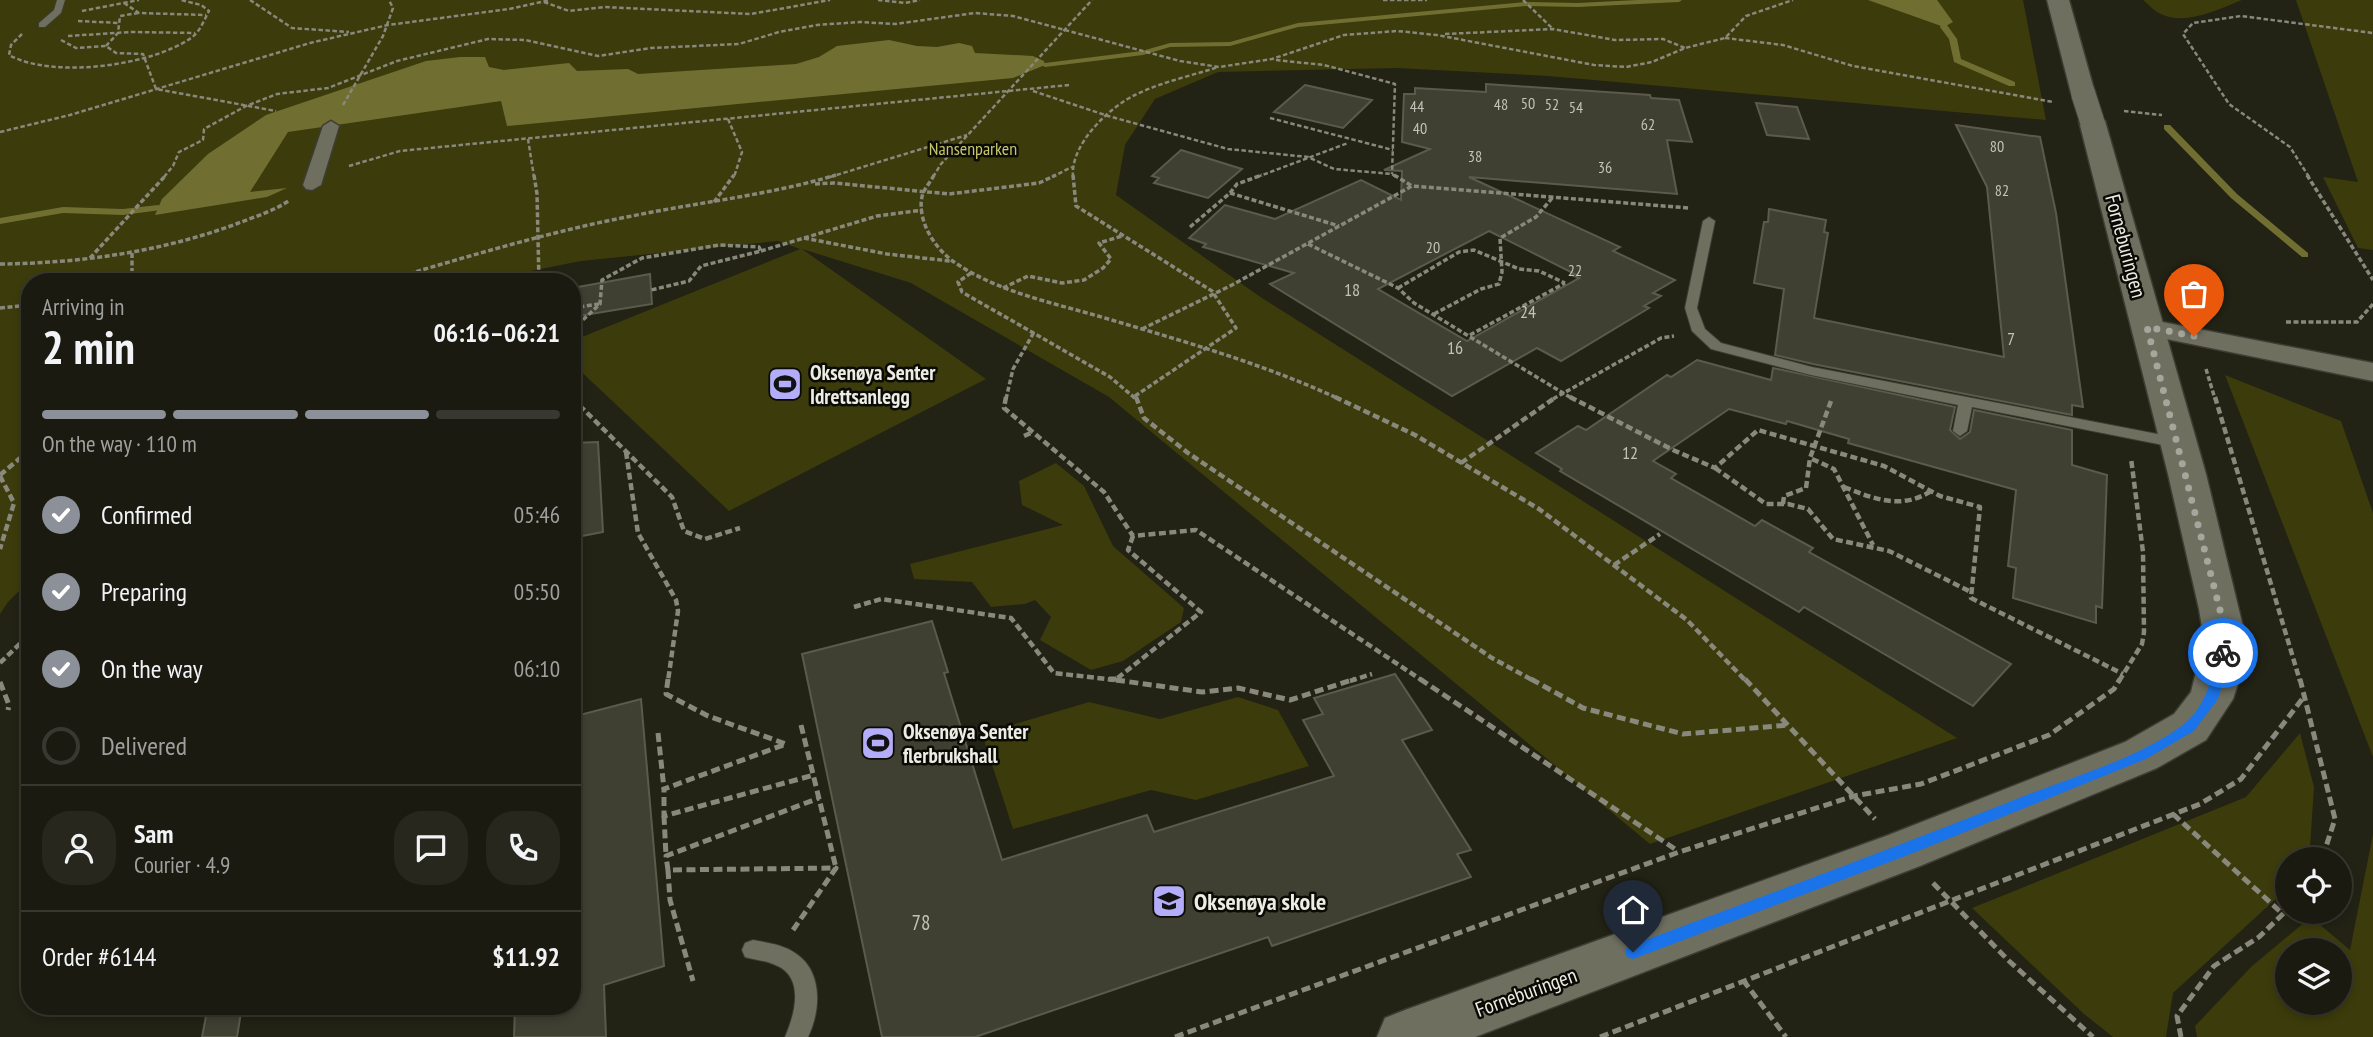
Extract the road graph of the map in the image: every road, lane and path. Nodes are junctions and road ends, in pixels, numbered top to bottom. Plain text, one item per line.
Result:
1 (61, 0) edge
2 (139, 0) edge
3 (183, 0) edge
4 (250, 0) edge
5 (389, 0) edge
6 (550, 0) edge
7 (830, 0) edge
8 (878, 0) edge
9 (920, 0) edge
10 (1092, 0) edge
11 (1383, 0) edge
12 (1427, 0) edge
13 (1523, 0) edge
14 (1793, 0) edge
15 (2058, 0) edge
16 (116, 2) edge
17 (123, 2) junction
18 (543, 2) junction
19 (139, 13) junction
20 (206, 15) junction
21 (61, 18) junction
22 (119, 23) junction
23 (42, 25) junction
24 (388, 25) junction
25 (1065, 29) junction
26 (1553, 29) junction
27 (27, 32) junction
28 (118, 33) junction
29 (196, 33) junction
30 (355, 33) junction
31 (2373, 33) edge
32 (1437, 35) junction
33 (49, 36) junction
34 (1724, 38) junction
35 (106, 46) junction
36 (1685, 48) junction
37 (145, 56) junction
38 (1272, 60) junction
39 (1219, 67) junction
40 (357, 79) junction
41 (354, 85) dead end
42 (1069, 85) dead end
43 (156, 89) junction
44 (1028, 89) junction
45 (1008, 91) junction
46 (2056, 102) dead end
47 (246, 106) junction
48 (2122, 110) dead end
49 (276, 111) dead end
50 (2162, 115) dead end
51 (1108, 116) junction
52 (1270, 118) dead end
53 (728, 119) junction
54 (331, 126) dead end
55 (0, 132) edge
56 (968, 135) junction
57 (528, 139) junction
58 (1348, 143) dead end
59 (1393, 150) junction
60 (1308, 157) junction
61 (1072, 167) junction
62 (1392, 174) junction
63 (806, 184) junction
64 (312, 185) junction
65 (1412, 186) junction
66 (1230, 193) junction
67 (923, 194) junction
68 (1553, 197) junction
69 (713, 202) junction
70 (923, 210) junction
71 (1709, 221) joint
72 (1340, 226) junction
73 (1190, 227) dead end
74 (1122, 236) junction
75 (539, 237) junction
76 (803, 237) junction
77 (1308, 244) junction
78 (761, 251) junction
79 (132, 254) junction
80 (90, 258) junction
81 (951, 261) junction
82 (1500, 261) junction
83 (0, 264) edge
84 (2172, 269) dead end
85 (132, 273) edge
86 (412, 273) edge
87 (538, 273) edge
88 (971, 273) junction
89 (2373, 280) edge
90 (1003, 288) junction
91 (1398, 288) junction
92 (651, 290) dead end
93 (1213, 293) junction
94 (600, 304) junction
95 (2373, 304) edge
96 (21, 306) edge
97 (581, 307) edge
98 (0, 308) edge
99 (1434, 314) junction
100 (2274, 323) dead end
101 (581, 324) edge
102 (2147, 327) junction
103 (1142, 329) junction
104 (1699, 331) junction
105 (1034, 332) junction
106 (1470, 336) junction
107 (2194, 336) junction
108 (1208, 349) junction
109 (2373, 372) edge
110 (1839, 377) junction
111 (1563, 394) junction
112 (1135, 396) junction
113 (1966, 402) junction
114 (581, 407) edge
115 (1960, 431) dead end
116 (1033, 432) junction
117 (2124, 433) junction
118 (1024, 436) dead end
119 (2178, 443) junction
120 (1815, 447) junction
121 (626, 452) junction
122 (21, 458) edge
123 (1810, 458) junction
124 (1461, 463) junction
125 (1715, 468) junction
126 (0, 476) edge
127 (1843, 487) junction
128 (1931, 491) junction
129 (1783, 504) junction
130 (740, 528) dead end
131 (1660, 534) dead end
132 (1133, 536) junction
133 (1873, 545) junction
134 (0, 549) edge
135 (1614, 565) junction
136 (1971, 592) junction
137 (854, 607) dead end
138 (21, 643) edge
139 (0, 663) edge
140 (1372, 674) dead end
141 (2123, 674) junction
142 (1115, 680) junction
143 (0, 682) edge
144 (2303, 698) junction
145 (8, 710) dead end
146 (1788, 724) junction
147 (802, 725) dead end
148 (658, 733) dead end
149 (814, 775) junction
150 (664, 789) junction
151 (1854, 796) junction
152 (819, 798) junction
153 (2173, 814) junction
154 (664, 816) junction
155 (2326, 847) edge
156 (1903, 850) junction
157 (1679, 852) junction
158 (666, 856) junction
159 (836, 867) junction
160 (668, 870) junction
161 (1950, 902) junction
162 (2275, 903) edge
163 (2275, 922) edge
164 (752, 950) dead end
165 (777, 954) junction
166 (1743, 980) junction
167 (693, 981) dead end
168 (796, 1037) edge
169 (1175, 1037) edge
170 (1405, 1037) edge
171 (1600, 1037) edge
172 (1786, 1037) edge
173 (2093, 1037) edge
174 (2181, 1037) edge

1 - 23 lane
2 - 17 path
3 - 20 path
4 - 30 path
5 - 24 path
6 - 18 path
7 - 18 path
8 - 9 path
10 - 25 path
11 - 12 path
13 - 26 path
14 - 34 path
15 - 102 street, Forneburingen
16 - 17 path
16 - 21 path
17 - 19 path
18 - 24 path
19 - 20 path
19 - 22 path
20 - 29 path
21 - 22 path
21 - 23 path
22 - 28 path
23 - 27 path
24 - 30 path
24 - 40 path
25 - 39 path
25 - 40 path
25 - 45 path
26 - 32 path
26 - 36 path
27 - 33 path
27 - 37 path
28 - 29 path
28 - 33 path
28 - 35 path
29 - 37 path
30 - 43 path
31 - 89 path
32 - 36 path
32 - 38 path
33 - 35 path
34 - 36 path
34 - 46 path
35 - 37 path
37 - 43 path
38 - 39 path
38 - 59 path
39 - 51 path
40 - 41 path
40 - 47 path
42 - 44 path
43 - 47 path
43 - 55 path
44 - 45 path
44 - 51 path
45 - 53 path
45 - 56 path
47 - 49 path
47 - 80 path
48 - 50 path
51 - 60 path
51 - 61 path
52 - 59 path
53 - 57 path
53 - 69 path
54 - 64 street
56 - 63 path
56 - 67 path
57 - 64 path
57 - 75 path
58 - 60 path
59 - 62 path
60 - 62 path
60 - 66 path
61 - 67 path
61 - 74 path
62 - 65 path
63 - 67 path
63 - 69 path
64 - 79 path
65 - 68 path
65 - 72 path
66 - 72 path
66 - 73 path
67 - 70 path
68 - 71 path
68 - 82 path
69 - 75 path
70 - 76 path
70 - 81 path
71 - 104 lane
72 - 77 path
74 - 90 path
74 - 93 path
75 - 86 path
75 - 87 path
76 - 78 path
76 - 81 path
77 - 91 path
77 - 93 path
78 - 92 path
78 - 94 path
79 - 80 path
79 - 85 path
80 - 83 path
81 - 88 path
82 - 91 path
82 - 99 path
82 - 106 path
84 - 107 path
88 - 90 path
88 - 105 path
90 - 103 path
91 - 99 path
93 - 103 path
93 - 108 path
94 - 97 path
94 - 101 path
95 - 100 path
96 - 98 path
99 - 106 path
102 - 107 street
102 - 119 street, Forneburingen
103 - 108 path
104 - 110 lane
104 - 111 path
105 - 112 path
105 - 116 path
106 - 111 path
107 - 109 street
107 - 144 path
108 - 112 path
108 - 124 path
110 - 113 lane
110 - 120 path
111 - 124 path
111 - 125 path
112 - 146 path
113 - 115 lane
113 - 117 lane
114 - 121 path
116 - 118 path
116 - 132 path
117 - 119 lane
117 - 141 path
119 - 156 street, Forneburingen
120 - 123 path
120 - 125 path
120 - 128 path
121 - 130 path
121 - 150 path
122 - 126 path
123 - 127 path
123 - 129 path
124 - 135 path
125 - 129 path
126 - 134 path
127 - 128 path
127 - 133 path
128 - 136 path
129 - 133 path
131 - 135 path
132 - 142 path
132 - 157 path
133 - 136 path
135 - 146 path
136 - 141 path
137 - 142 path
138 - 139 path
140 - 142 path
141 - 151 path
143 - 145 path
144 - 153 path
144 - 155 path
146 - 151 path
147 - 149 path
148 - 150 path
149 - 152 path
149 - 154 path
150 - 154 path
151 - 156 path
151 - 157 path
152 - 158 path
152 - 159 path
153 - 161 path
153 - 162 path
154 - 158 path
156 - 161 path
156 - 170 street, Forneburingen
157 - 169 path
158 - 160 path
159 - 160 path
159 - 165 path
160 - 167 path
161 - 166 path
161 - 173 path
163 - 174 path
164 - 165 lane
165 - 168 lane
166 - 171 path
166 - 172 path

